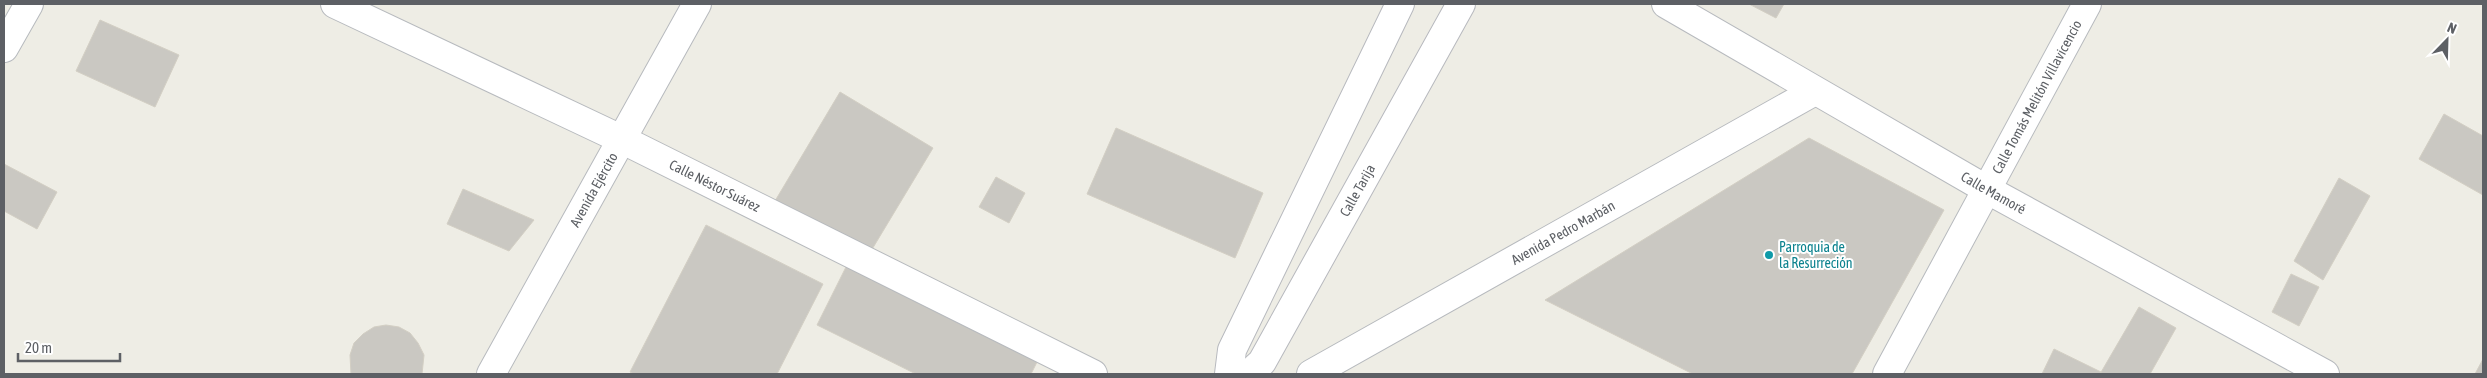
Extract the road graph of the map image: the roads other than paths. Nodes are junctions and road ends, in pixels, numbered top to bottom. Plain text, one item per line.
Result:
1 (29, 4) edge
2 (335, 4) edge
3 (697, 4) edge
4 (1400, 4) edge
5 (1461, 4) edge
6 (1666, 4) edge
7 (2086, 4) edge
8 (4, 48) edge
9 (1815, 91) junction
10 (623, 140) junction
11 (1986, 189) junction
12 (491, 374) edge
13 (1093, 374) edge
14 (1228, 374) edge
15 (1249, 374) edge
16 (1311, 374) edge
17 (1887, 374) edge
18 (2325, 374) edge

1 - 8 street
2 - 10 street, Calle Néstor Suárez
3 - 10 street, Avenida Ejército
4 - 14 street
5 - 15 street, Calle Tarija
6 - 9 street, Calle Mamoré
7 - 11 street, Calle Tomás Melitón Villavicencio
9 - 11 street, Calle Mamoré
9 - 16 street, Avenida Pedro Marbán
10 - 12 street, Avenida Ejército
10 - 13 street, Calle Néstor Suárez
11 - 17 street, Calle Tomás Melitón Villavicencio
11 - 18 street, Calle Mamoré

